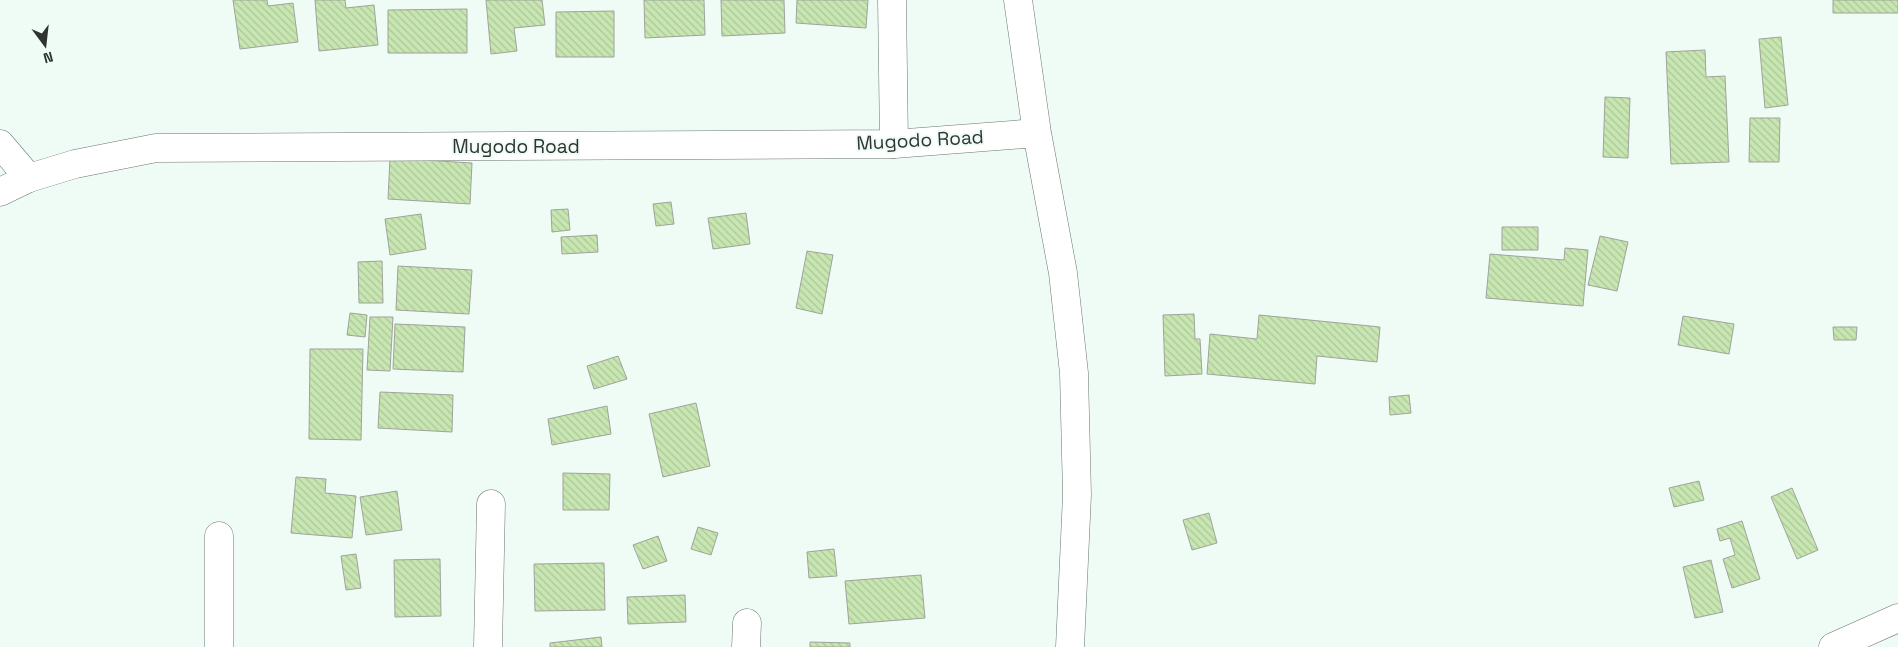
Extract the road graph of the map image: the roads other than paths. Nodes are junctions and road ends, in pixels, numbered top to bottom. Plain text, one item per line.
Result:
1 (892, 0) edge
2 (1018, 0) edge
3 (1038, 133) junction
4 (0, 144) edge
5 (894, 144) junction
6 (29, 178) junction
7 (0, 192) edge
8 (491, 504) dead end
9 (219, 536) dead end
10 (1898, 618) edge
11 (219, 647) edge
12 (488, 647) edge
13 (1070, 647) edge
14 (1833, 647) edge

1 - 5 street
2 - 3 street
3 - 5 street, Mugodo Road
3 - 13 street
4 - 6 street
5 - 6 street, Mugodo Road
6 - 7 street, Mugodo Road
8 - 12 street
9 - 11 street
10 - 14 street

